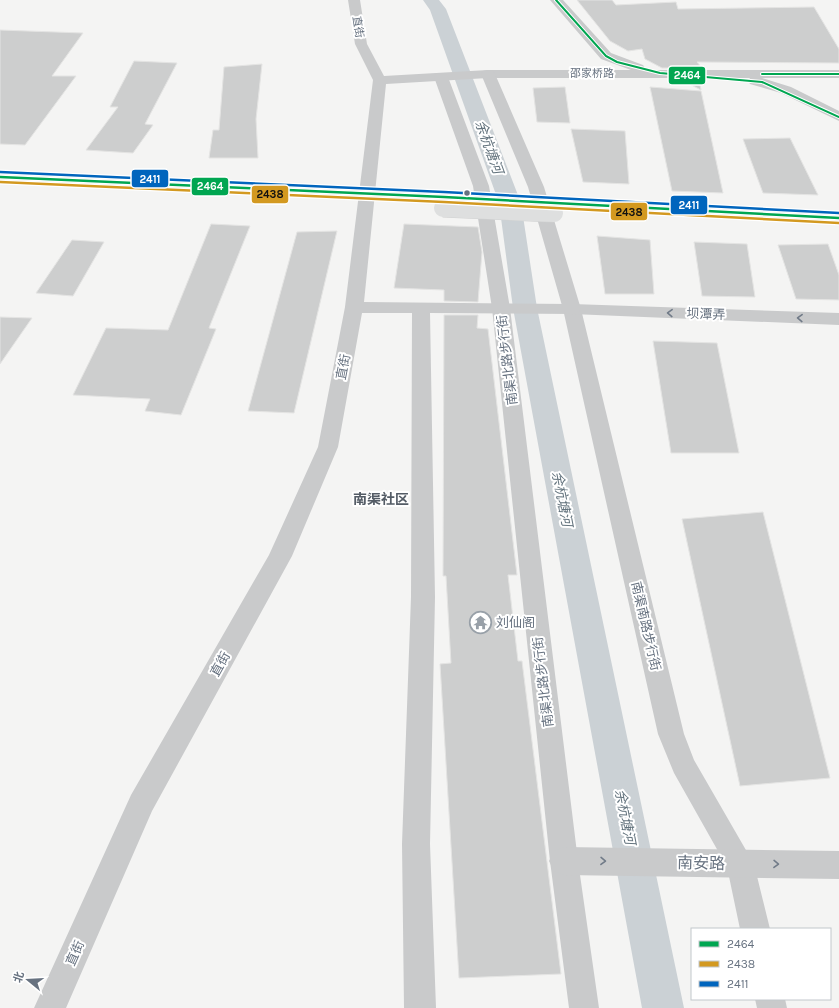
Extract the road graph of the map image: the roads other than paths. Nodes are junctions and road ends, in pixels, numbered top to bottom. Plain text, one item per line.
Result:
1 (354, 0) edge
2 (556, 0) edge
3 (660, 73) junction
4 (488, 74) junction
5 (839, 74) edge
6 (441, 77) junction
7 (380, 80) junction
8 (839, 117) edge
9 (0, 177) edge
10 (0, 186) edge
11 (300, 196) junction
12 (368, 199) junction
13 (554, 208) junction
14 (839, 218) edge
15 (839, 227) edge
16 (354, 307) junction
17 (421, 308) junction
18 (505, 308) junction
19 (572, 309) junction
20 (839, 319) edge
21 (564, 861) junction
22 (731, 864) junction
23 (839, 865) edge
24 (755, 928) edge
25 (50, 1008) edge
26 (420, 1008) edge
27 (584, 1008) edge

1 - 7 street, 直街
2 - 3 street
3 - 4 street, 邵家桥路
3 - 5 street, 邵家桥路
3 - 8 street
4 - 6 street, 邵家桥路
4 - 19 street
6 - 7 street, 邵家桥路
6 - 18 street
7 - 12 street
9 - 11 main road
10 - 11 main road
11 - 12 main road
12 - 13 main road, bridge
12 - 16 street, 直街
13 - 14 main road
13 - 15 main road
16 - 17 street, 坝潭弄
16 - 25 street, 直街
17 - 18 street, 坝潭弄
17 - 26 street
18 - 19 street, 坝潭弄
18 - 21 street, 南渠北路步行街
20 -> 19 street, 坝潭弄
19 - 22 street, 南渠南路步行街
21 -> 22 street, 南安路
21 - 27 street, 南渠北路步行街
22 -> 23 street, 南安路
22 - 24 street, 南渠南路步行街

